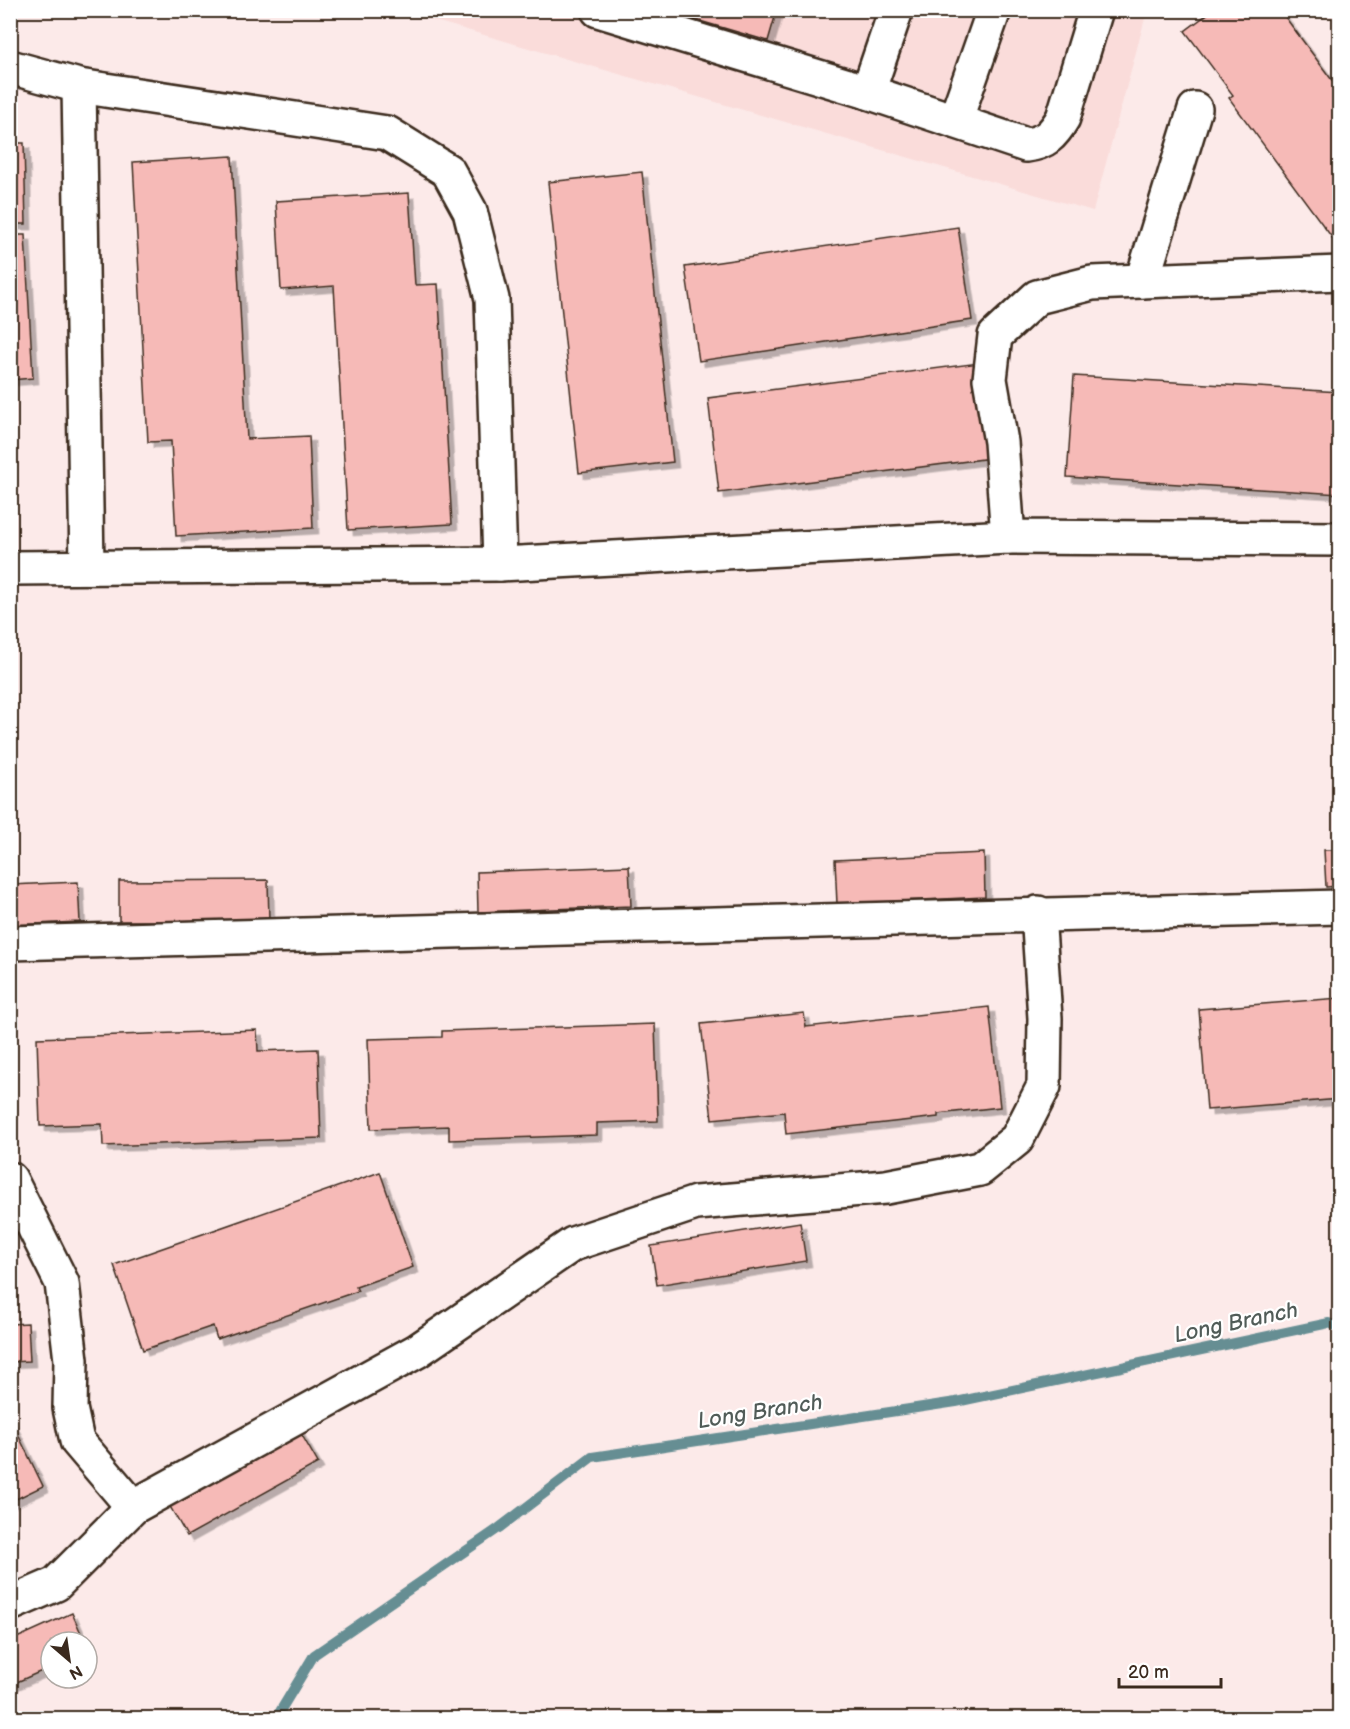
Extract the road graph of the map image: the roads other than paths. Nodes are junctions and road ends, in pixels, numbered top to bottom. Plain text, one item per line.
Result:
1 (598, 10) edge
2 (896, 10) edge
3 (994, 10) edge
4 (1096, 10) edge
5 (10, 67) edge
6 (79, 86) junction
7 (868, 92) junction
8 (1195, 109) dead end
9 (955, 122) junction
10 (1340, 273) edge
11 (1142, 280) junction
12 (1008, 537) junction
13 (1340, 539) edge
14 (500, 564) junction
15 (87, 567) junction
16 (10, 568) edge
17 (1340, 907) edge
18 (1038, 913) junction
19 (10, 943) edge
20 (10, 1179) edge
21 (133, 1507) junction
22 (10, 1605) edge

1 - 7 lane
2 - 7 lane
3 - 9 lane
4 - 9 lane
5 - 6 lane
6 - 14 lane
6 - 15 lane
7 - 9 lane
8 - 11 lane
10 - 11 lane
11 - 12 lane
12 - 13 lane
12 - 14 lane
14 - 15 lane
15 - 16 lane
17 - 18 lane
18 - 19 lane
18 - 21 lane
20 - 21 lane
21 - 22 lane

